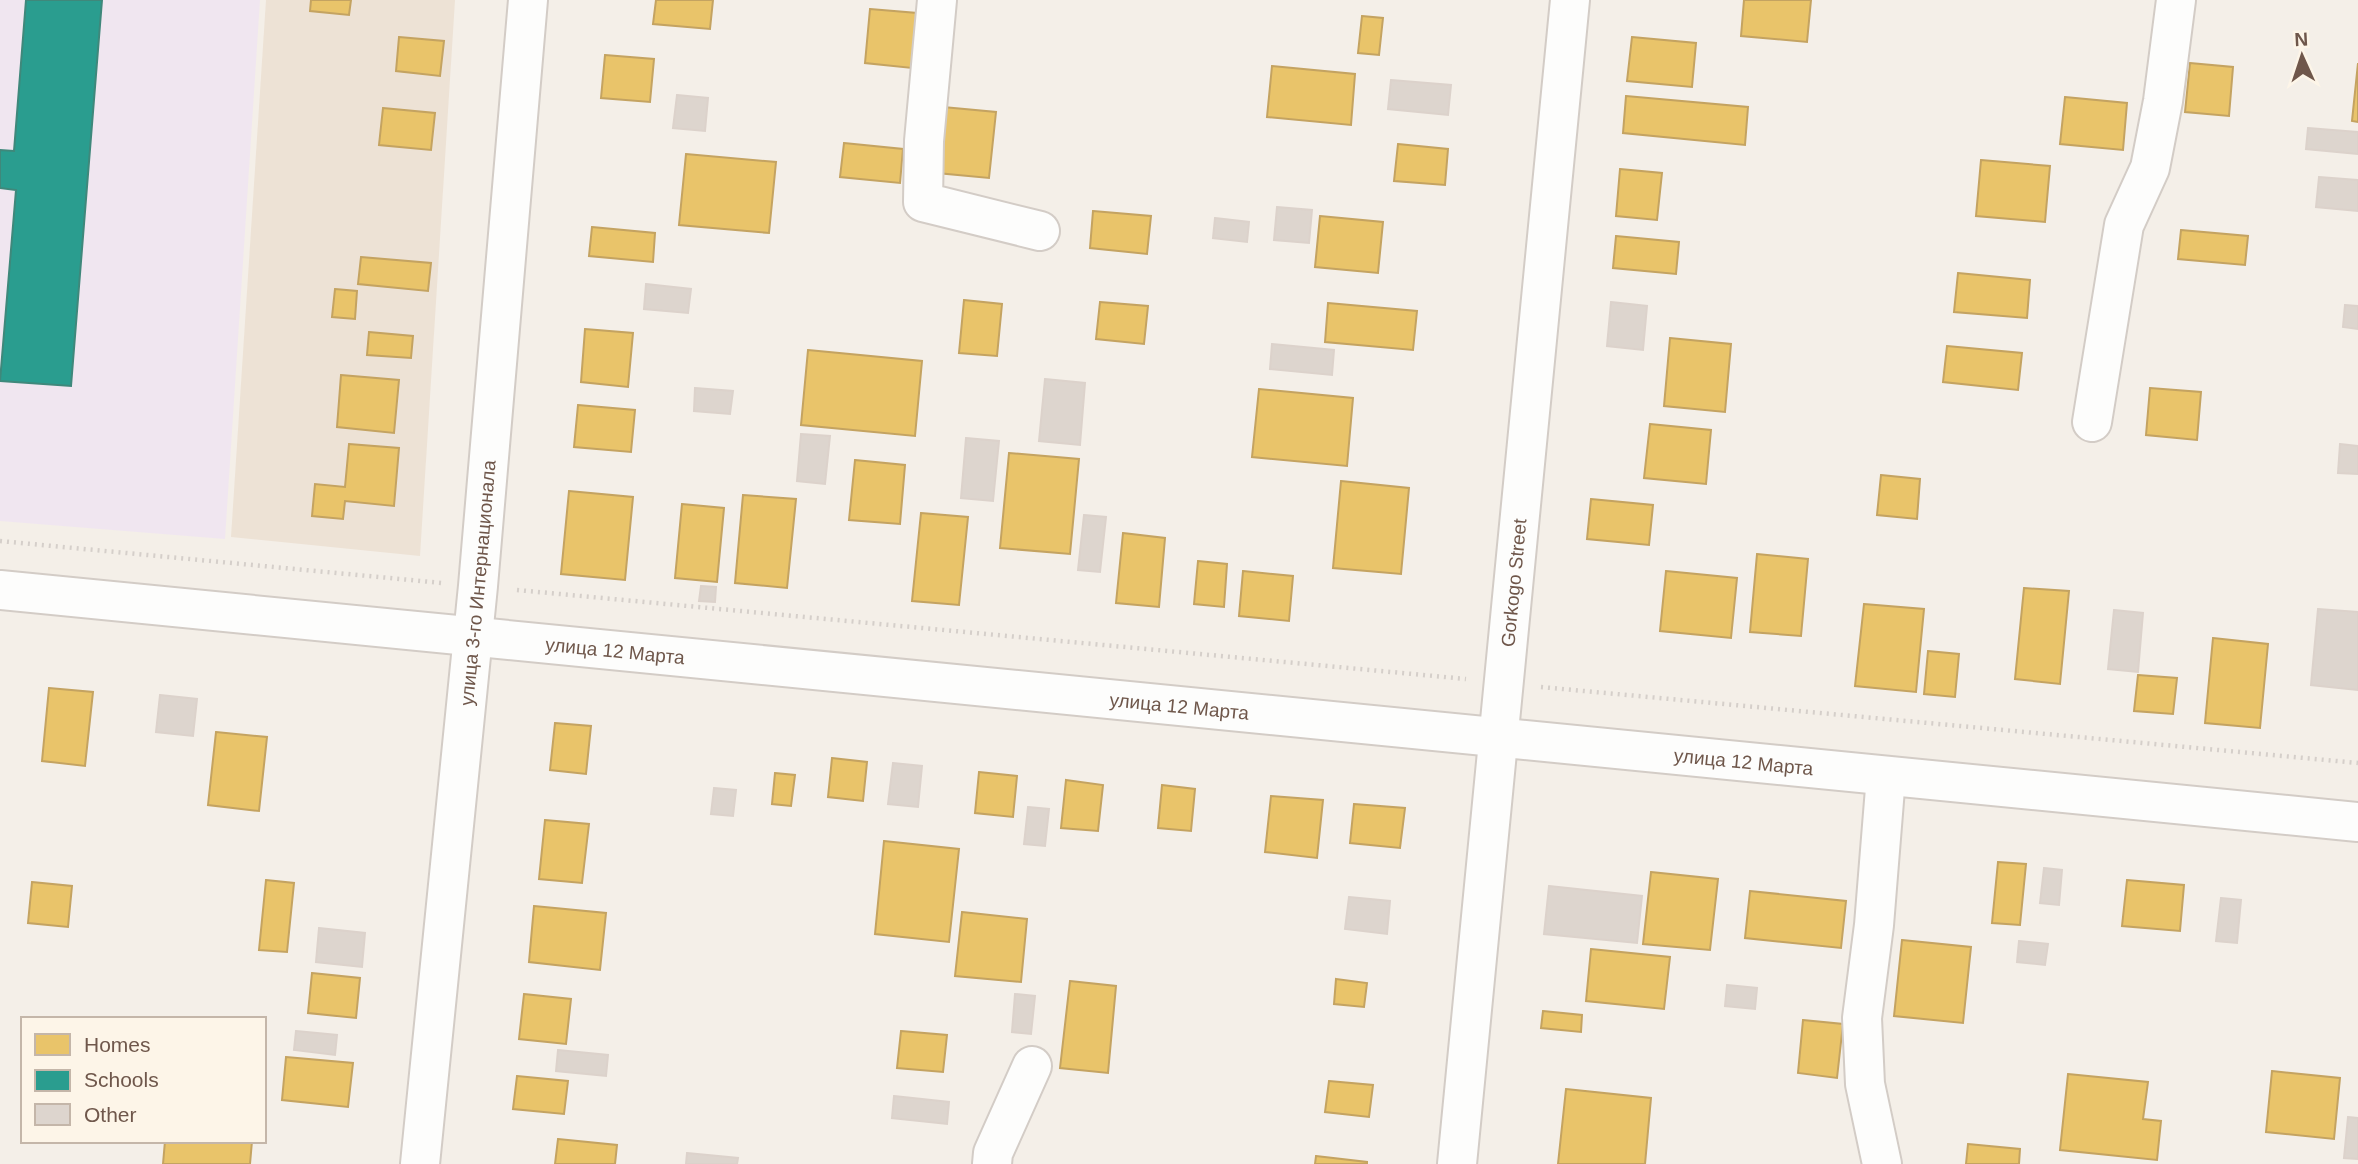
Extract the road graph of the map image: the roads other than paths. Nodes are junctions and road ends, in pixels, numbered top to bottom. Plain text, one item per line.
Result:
1 (528, 0) edge
2 (937, 0) edge
3 (1570, 0) edge
4 (2176, 0) edge
5 (1040, 231) dead end
6 (2092, 422) dead end
7 (0, 590) edge
8 (473, 637) junction
9 (1498, 738) junction
10 (1886, 776) junction
11 (2358, 822) edge
12 (1032, 1066) dead end
13 (420, 1164) edge
14 (992, 1164) edge
15 (1457, 1164) edge
16 (1882, 1164) edge

1 - 8 street, улица 3-го Интернационала
2 - 5 street
3 - 9 street, Gorkogo Street
4 - 6 street
7 - 8 street, улица 12 Марта
8 - 9 street, улица 12 Марта
8 - 13 street, улица 3-го Интернационала
9 - 10 street, улица 12 Марта
9 - 15 street, Gorkogo Street
10 - 11 street, улица 12 Марта
10 - 16 street
12 - 14 street

